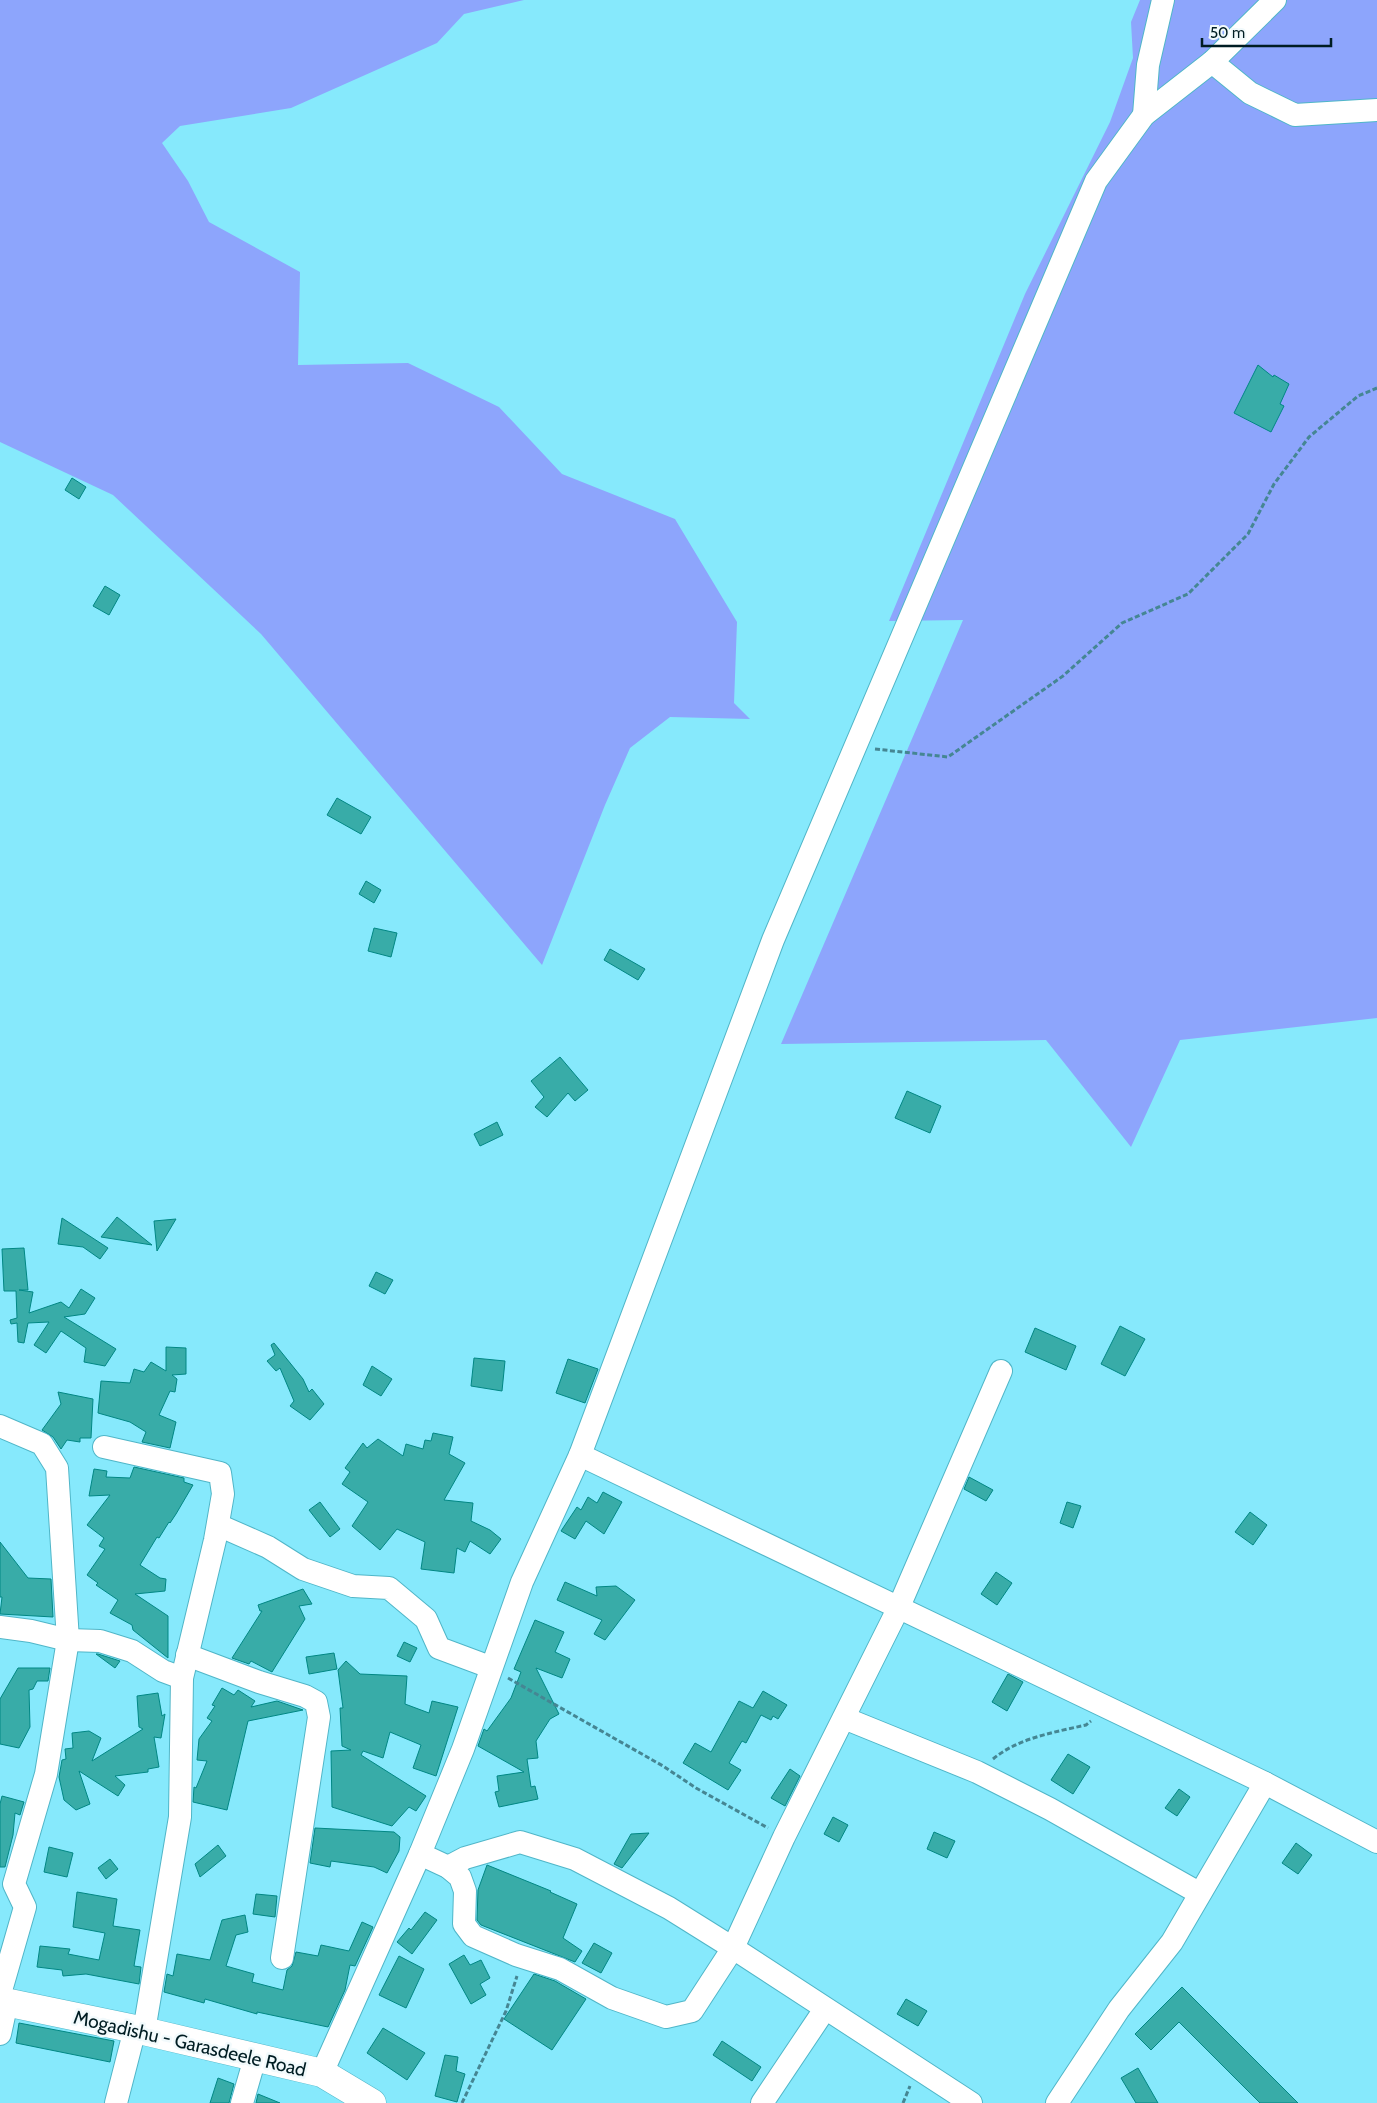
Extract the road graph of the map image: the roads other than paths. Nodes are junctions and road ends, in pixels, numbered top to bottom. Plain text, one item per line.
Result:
1 (1163, 0) edge
2 (1275, 0) edge
3 (1212, 62) junction
4 (1377, 110) edge
5 (1144, 115) junction
6 (1001, 1372) dead end
7 (0, 1426) edge
8 (104, 1447) dead end
9 (580, 1455) junction
10 (218, 1526) junction
11 (898, 1609) junction
12 (0, 1627) edge
13 (68, 1640) junction
14 (187, 1655) junction
15 (490, 1667) junction
16 (182, 1678) junction
17 (844, 1718) junction
18 (1265, 1783) junction
19 (1377, 1842) edge
20 (420, 1854) junction
21 (448, 1867) junction
22 (1199, 1893) junction
23 (733, 1948) junction
24 (282, 1958) dead end
25 (2, 1999) edge
26 (824, 2009) junction
27 (140, 2030) junction
28 (0, 2034) edge
29 (255, 2058) junction
30 (322, 2073) junction
31 (116, 2103) edge
32 (242, 2103) edge
33 (372, 2103) edge
34 (762, 2103) edge
35 (971, 2103) edge
36 (1057, 2103) edge

1 - 5 street
2 - 3 street
3 - 4 street
3 - 5 street
5 - 9 street
6 - 11 street
7 - 13 street
8 - 10 street
9 - 11 street
9 - 15 street
10 - 14 street
10 - 15 street
11 - 17 street
11 - 18 street
12 - 13 street
13 - 16 street
13 - 25 street
14 - 16 street
14 - 24 street
15 - 20 street
16 - 27 street
17 - 22 street
17 - 23 street
18 - 19 street
18 - 22 street
20 - 21 street
20 - 30 street
21 - 23 street
21 - 23 street
22 - 36 street
23 - 26 street
25 - 27 main road, Mogadishu - Garasdeele Road
25 - 28 street
26 - 34 street
26 - 35 street
27 - 29 main road, Mogadishu - Garasdeele Road
27 - 31 street
29 - 30 main road, Mogadishu - Garasdeele Road
29 - 32 street
30 - 33 main road, Mogadishu - Garasdeele Road

